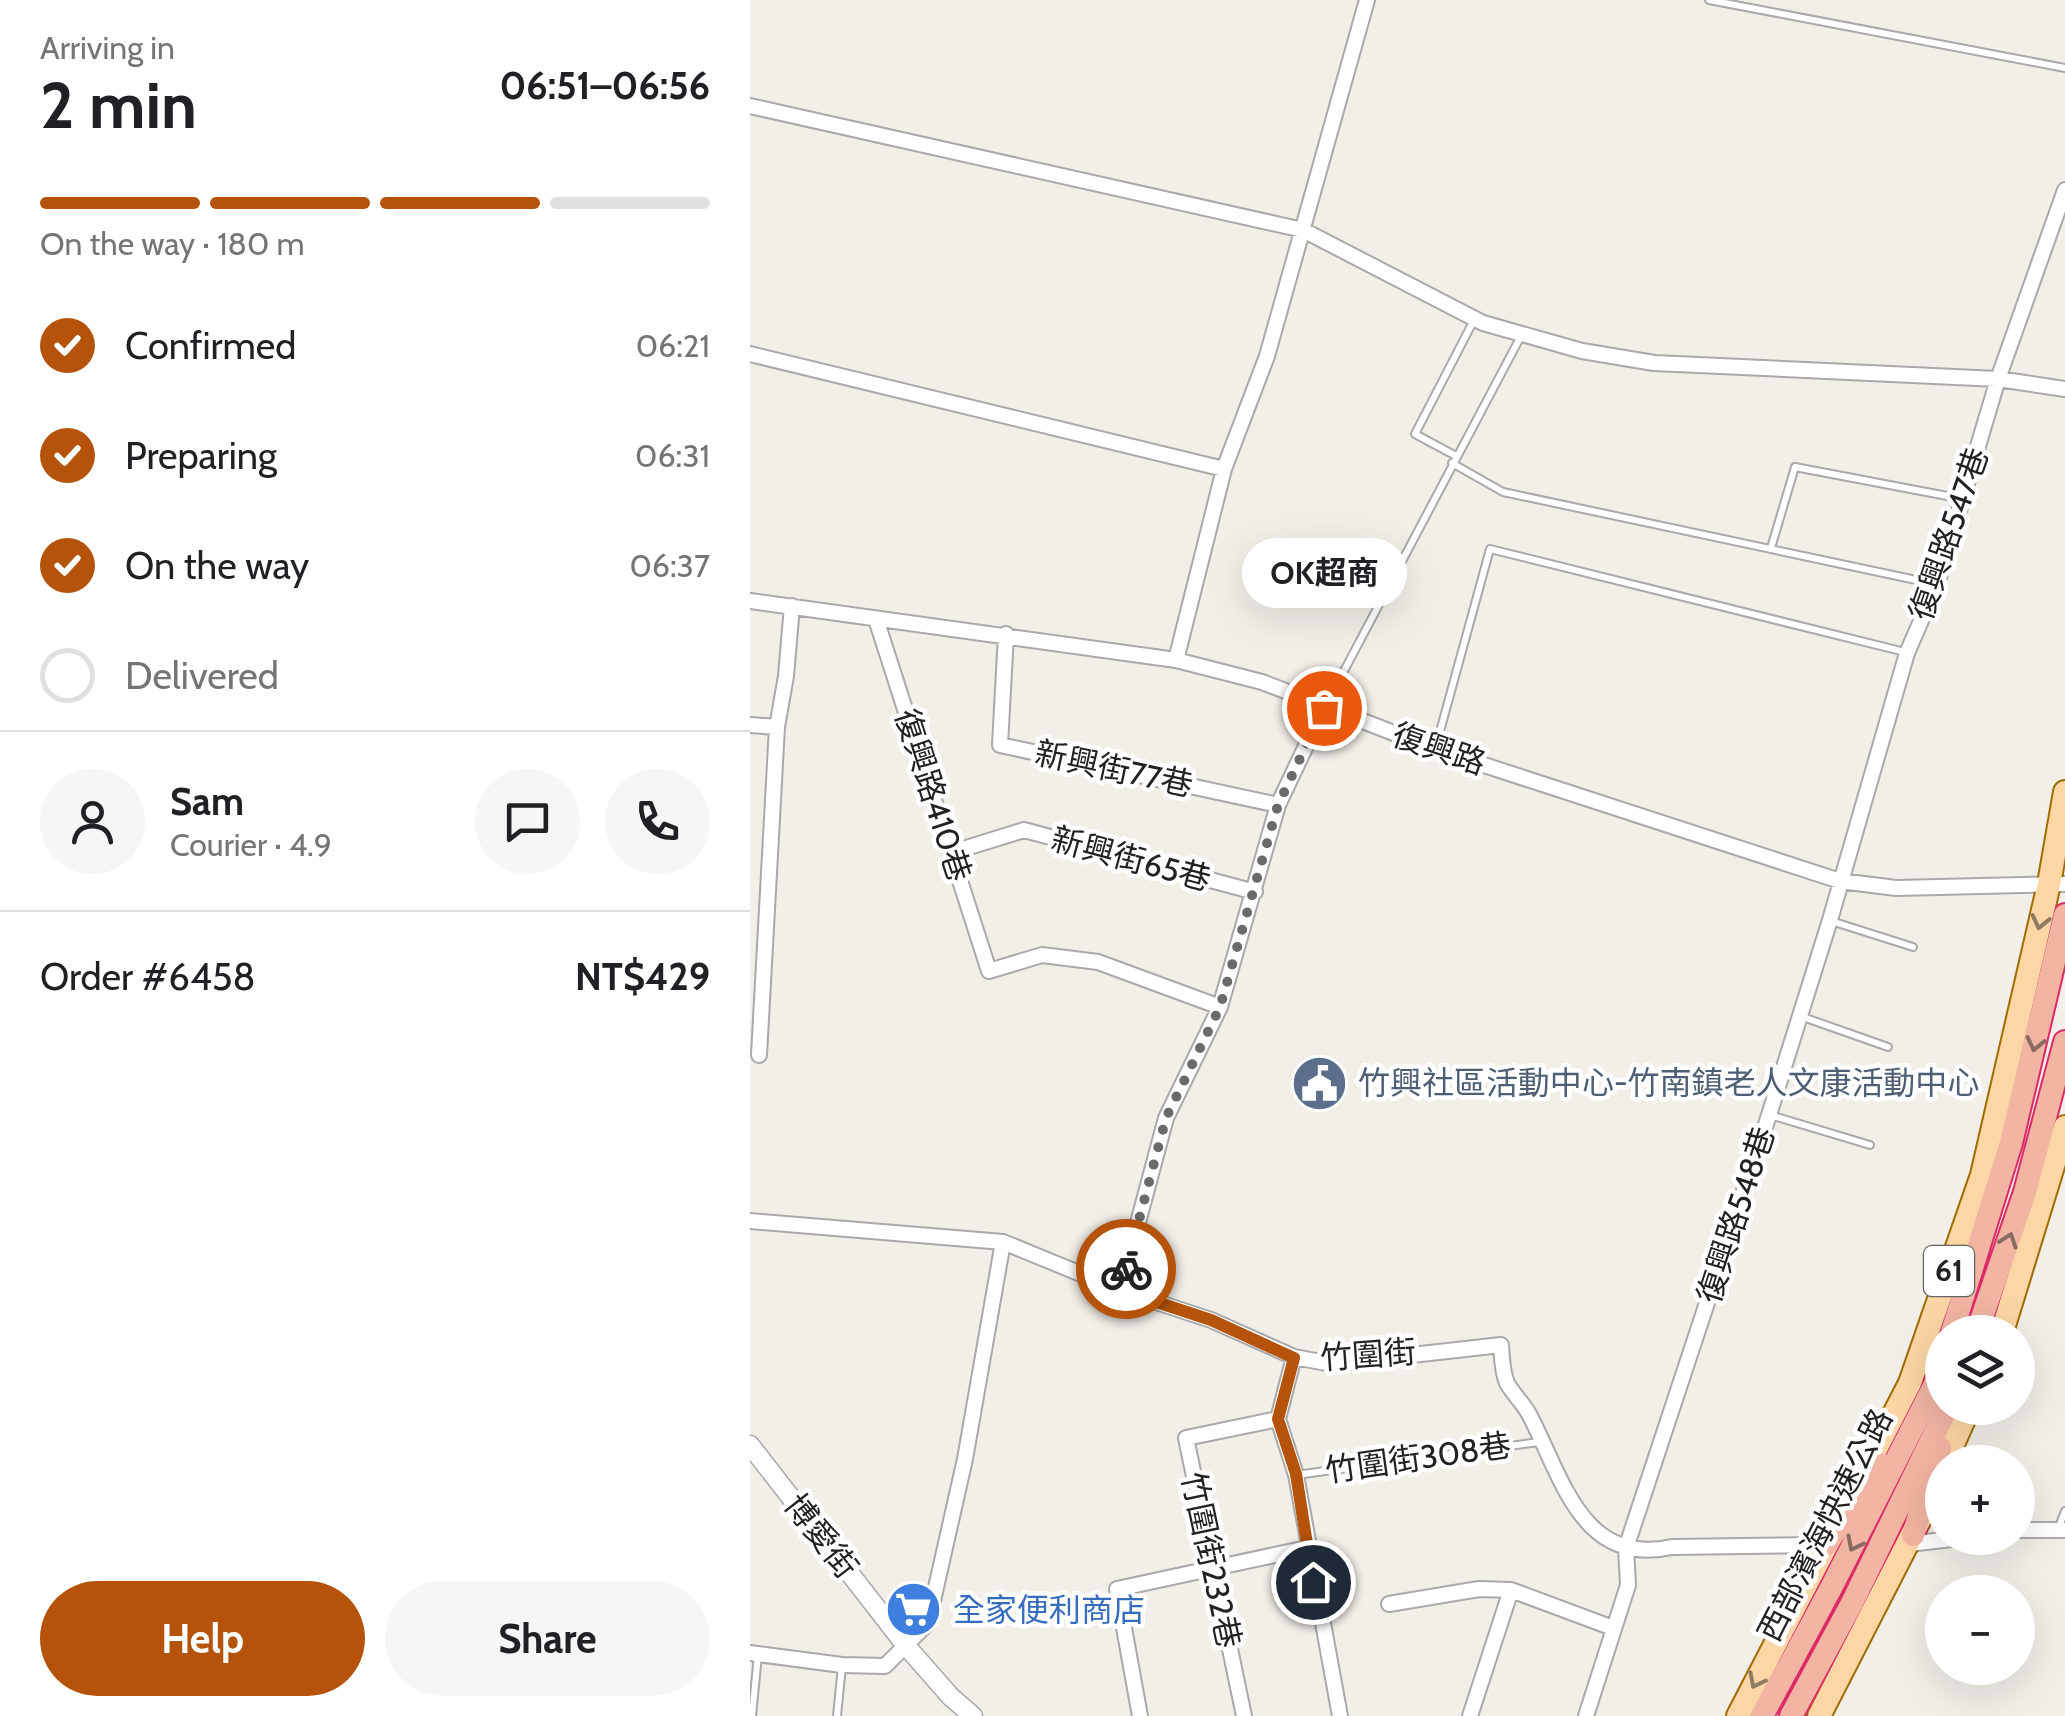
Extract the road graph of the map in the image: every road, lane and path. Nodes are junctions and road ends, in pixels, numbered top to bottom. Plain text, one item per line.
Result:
1 (1367, 0) edge
2 (1709, 0) edge
3 (2065, 68) edge
4 (750, 106) edge
5 (2065, 190) edge
6 (1303, 230) junction
7 (1475, 319) junction
8 (1522, 335) junction
9 (750, 354) edge
10 (1998, 379) junction
11 (2065, 389) edge
12 (1454, 460) junction
13 (1224, 469) junction
14 (1964, 500) junction
15 (1771, 548) junction
16 (1937, 584) junction
17 (750, 601) edge
18 (792, 606) junction
19 (876, 620) junction
20 (1006, 634) junction
21 (1906, 652) junction
22 (1176, 660) junction
23 (1324, 708) junction
24 (750, 725) edge
25 (777, 728) junction
26 (1435, 748) junction
27 (2065, 792) edge
28 (1278, 805) junction
29 (950, 853) junction
30 (1840, 881) junction
31 (2057, 884) edge
32 (1254, 892) junction
33 (2065, 915) edge
34 (1830, 920) junction
35 (1913, 947) dead end
36 (757, 958) edge
37 (1220, 1007) junction
38 (1800, 1016) junction
39 (2065, 1042) edge
40 (1888, 1046) dead end
41 (758, 1055) dead end
42 (1769, 1114) junction
43 (2065, 1127) edge
44 (1870, 1145) dead end
45 (750, 1221) edge
46 (1003, 1242) junction
47 (1120, 1290) junction
48 (1957, 1315) edge
49 (1983, 1315) edge
50 (2007, 1315) edge
51 (1294, 1358) junction
52 (1925, 1393) edge
53 (1925, 1400) edge
54 (1278, 1419) junction
55 (1941, 1425) edge
56 (1945, 1425) edge
57 (1541, 1441) junction
58 (750, 1446) edge
59 (1296, 1474) junction
60 (1925, 1509) edge
61 (2065, 1511) edge
62 (2035, 1530) edge
63 (2061, 1530) edge
64 (1925, 1539) edge
65 (1911, 1540) junction
66 (1826, 1545) junction
67 (1306, 1548) junction
68 (1626, 1548) junction
69 (1214, 1568) junction
70 (1511, 1590) junction
71 (1389, 1604) dead end
72 (1613, 1628) junction
73 (907, 1647) junction
74 (754, 1653) edge
75 (842, 1665) junction
76 (752, 1716) edge
77 (837, 1716) edge
78 (973, 1716) edge
79 (1140, 1716) edge
80 (1244, 1716) edge
81 (1340, 1716) edge
82 (1470, 1716) edge
83 (1586, 1716) edge
84 (1738, 1716) edge
85 (1762, 1716) edge
86 (1791, 1716) edge
87 (1819, 1716) edge

1 - 6 street
2 - 3 lane
4 - 6 street
5 - 10 street, 復興路547巷
6 - 7 street
6 - 13 street
7 - 8 street
7 - 12 lane
8 - 10 street
8 - 12 lane
9 - 13 street
10 - 11 street
10 - 14 street, 復興路547巷
12 - 15 lane
12 - 23 lane
13 - 22 street
14 - 15 lane
14 - 16 street, 復興路547巷
15 - 16 lane
16 - 21 street, 復興路547巷
17 - 18 street, 復興路
18 - 19 street, 復興路
18 - 25 street
19 - 20 street, 復興路
19 - 29 street, 復興路410巷
20 - 22 street, 復興路
20 - 28 street, 新興街77巷
21 - 26 lane
21 - 30 street, 復興路547巷
22 - 23 street, 復興路
23 - 26 street, 復興路
23 - 28 street
24 - 25 street
25 - 36 street
26 - 30 street, 復興路
27 - 31 main road, 61
28 - 32 street
29 - 32 street, 新興街65巷
29 - 37 street, 復興路410巷
30 - 31 street, 復興路
30 - 34 street, 復興路548巷
31 -> 66 main road, 61
32 - 37 street
33 -> 48 highway, 61
34 - 35 lane
34 - 38 street, 復興路548巷
36 - 41 street
37 - 47 street
38 - 40 lane
38 - 42 street, 復興路548巷
49 -> 39 highway, 61
42 - 44 lane
42 - 68 street, 復興路548巷
43 - 50 main road, 61
45 - 46 street, 竹圍街
46 - 47 street, 竹圍街
46 - 73 street
47 - 51 street, 竹圍街
51 - 54 street
51 - 57 street, 竹圍街
52 - 66 highway
53 -> 85 highway, 西部濱海快速公路
54 - 59 street
54 - 69 street, 竹圍街232巷
55 - 86 highway, 西部濱海快速公路
56 - 65 highway
57 - 59 lane, 竹圍街308巷
57 - 68 street, 竹圍街
58 - 73 street, 博愛街
59 - 67 street
60 - 65 main road
61 - 63 lane
62 - 63 street
64 - 65 street
65 - 87 main road
66 - 68 street
66 -> 84 main road, 61
67 - 69 street
67 - 81 street
68 - 72 street, 復興路548巷
69 - 79 street
69 - 80 street, 竹圍街232巷
70 - 71 street
70 - 72 street
70 - 82 street
72 - 83 street, 復興路548巷
73 - 75 street
73 - 78 street, 博愛街
74 - 75 street
74 - 76 lane
75 - 77 lane

